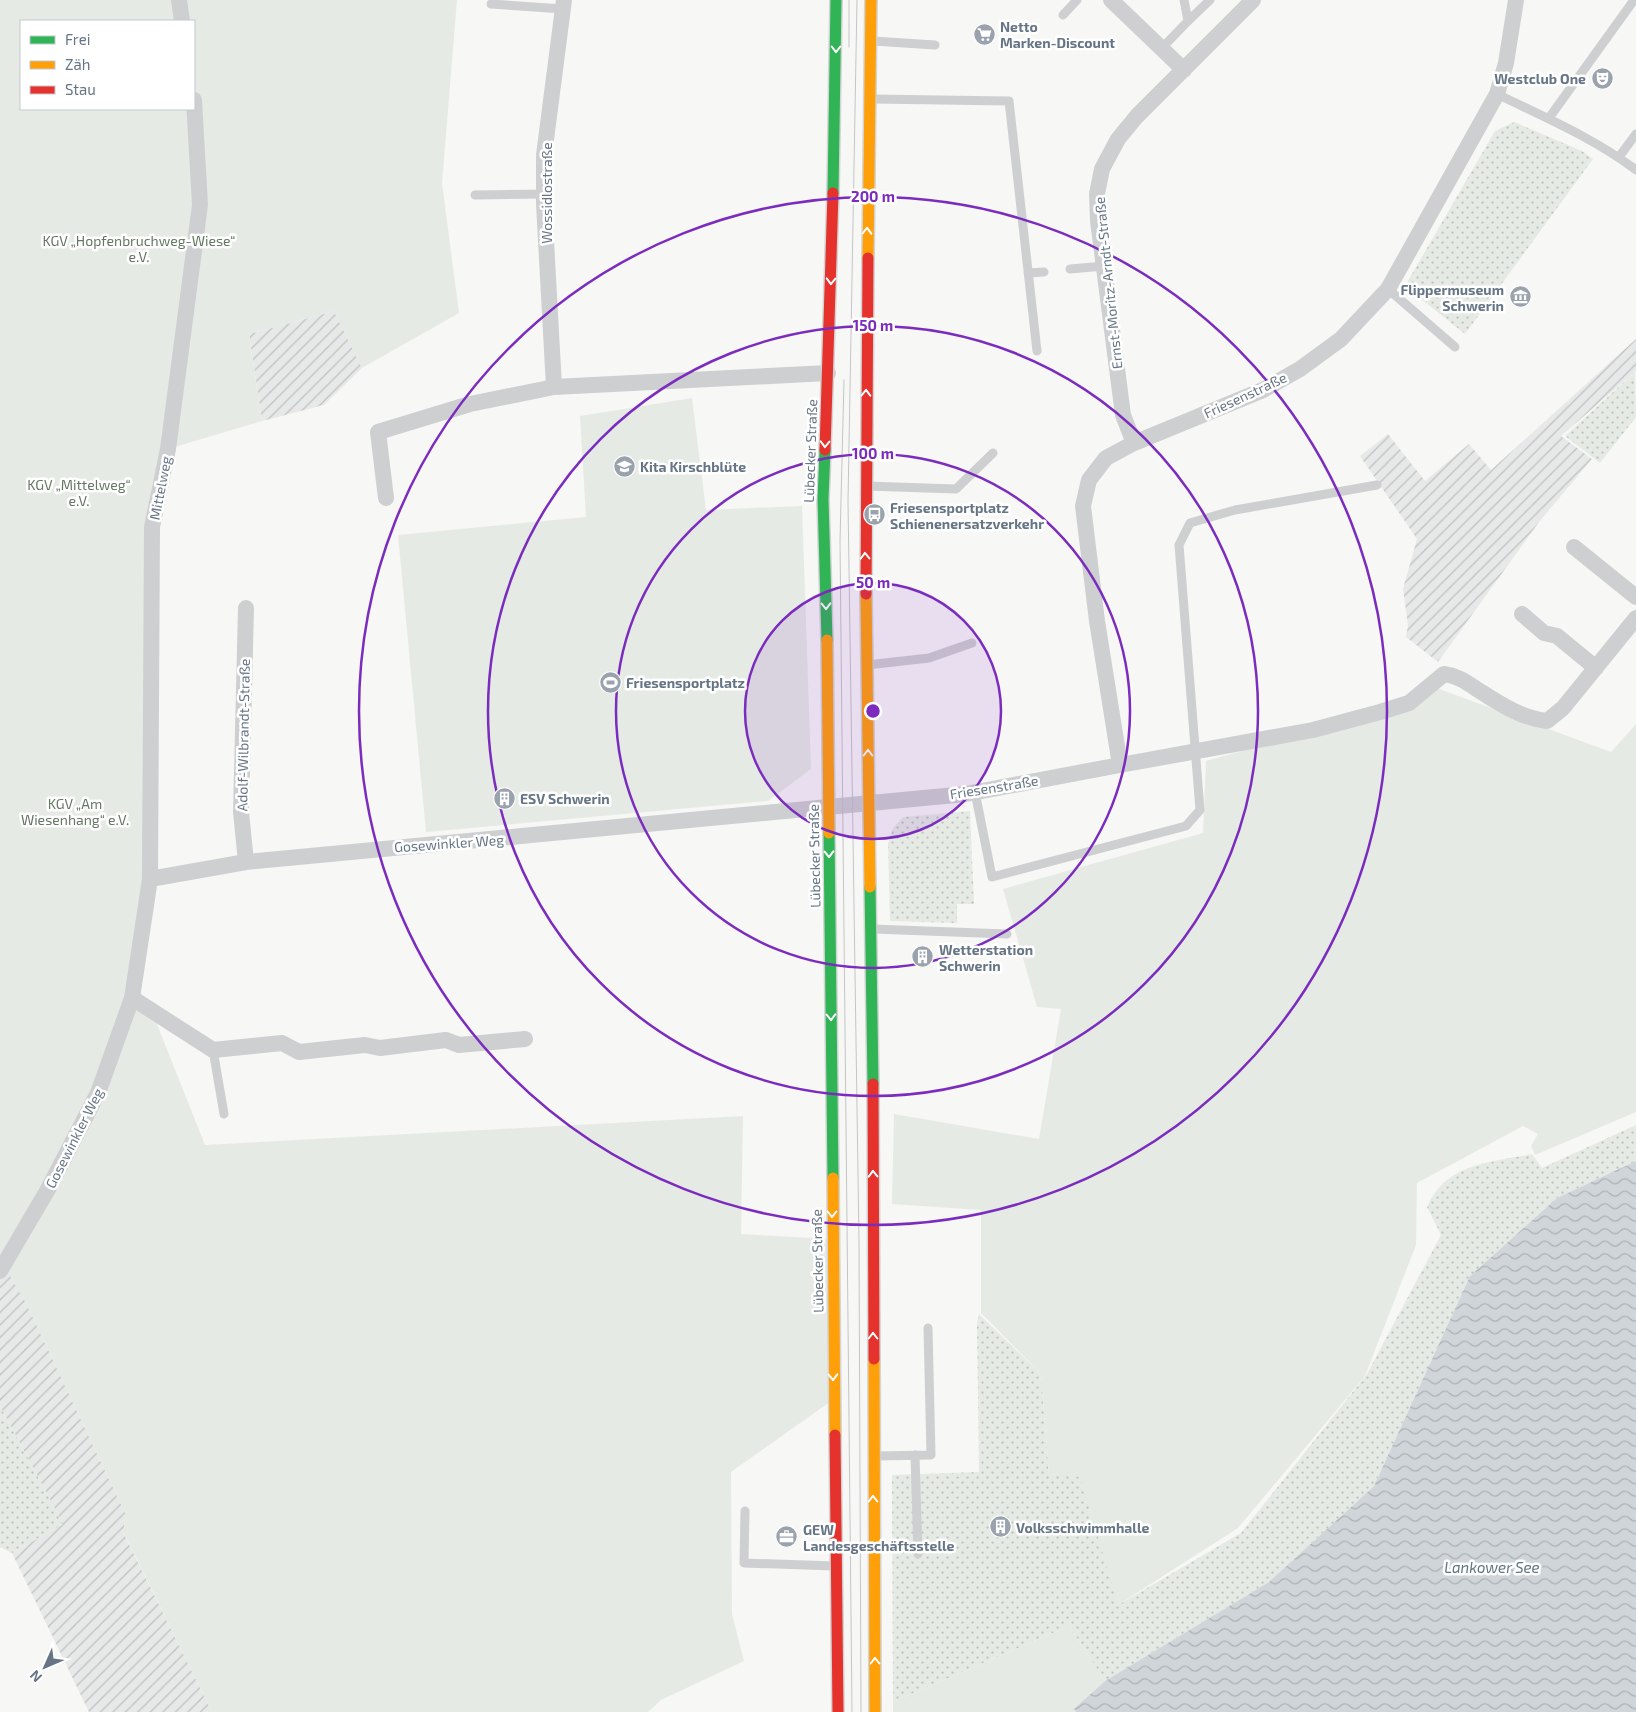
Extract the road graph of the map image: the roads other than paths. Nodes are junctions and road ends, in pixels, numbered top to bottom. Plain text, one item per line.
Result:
1 (179, 0) edge
2 (836, 0) edge
3 (871, 0) edge
4 (1078, 0) edge
5 (1111, 0) edge
6 (1184, 0) edge
7 (1210, 0) edge
8 (1253, 0) edge
9 (1516, 0) edge
10 (1634, 0) edge
11 (492, 4) dead end
12 (563, 4) edge
13 (1063, 14) dead end
14 (182, 20) edge
15 (1188, 21) junction
16 (870, 40) junction
17 (935, 45) dead end
18 (1161, 49) junction
19 (1184, 70) junction
20 (1497, 94) junction
21 (868, 99) junction
22 (195, 110) edge
23 (1549, 118) junction
24 (1636, 134) edge
25 (1619, 157) junction
26 (1636, 170) edge
27 (544, 194) junction
28 (475, 195) dead end
29 (1104, 266) junction
30 (1070, 269) dead end
31 (1044, 272) dead end
32 (1028, 273) junction
33 (1388, 289) junction
34 (1455, 347) dead end
35 (1037, 351) dead end
36 (828, 373) junction
37 (554, 388) junction
38 (1134, 443) junction
39 (994, 452) dead end
40 (1377, 485) dead end
41 (865, 486) junction
42 (386, 498) dead end
43 (1574, 547) dead end
44 (1636, 597) edge
45 (246, 608) dead end
46 (1522, 614) dead end
47 (1636, 618) edge
48 (972, 643) dead end
49 (867, 665) junction
50 (1596, 668) junction
51 (1196, 752) junction
52 (1120, 766) junction
53 (975, 792) junction
54 (868, 802) junction
55 (828, 806) junction
56 (246, 862) junction
57 (150, 879) junction
58 (868, 929) junction
59 (1007, 934) dead end
60 (132, 998) junction
61 (525, 1039) dead end
62 (213, 1050) junction
63 (224, 1114) dead end
64 (0, 1271) edge
65 (928, 1328) dead end
66 (915, 1455) junction
67 (874, 1456) junction
68 (745, 1511) dead end
69 (918, 1554) dead end
70 (836, 1566) junction
71 (838, 1712) edge
72 (875, 1712) edge

1 - 14 street
2 -> 36 street, Lübecker Straße
3 - 16 street
4 - 13 lane
5 - 18 street
6 - 15 lane
7 - 15 lane
8 - 19 street, Ernst-Moritz-Arndt-Straße
9 - 20 street, Friesenstraße
10 - 23 lane
11 - 12 lane
12 - 27 street, Wossidlostraße
15 - 18 lane
16 - 17 lane
16 - 21 street
18 - 19 street
19 - 29 street, Ernst-Moritz-Arndt-Straße
20 - 23 lane
20 - 33 street, Friesenstraße
21 - 32 lane
41 -> 21 street
22 - 57 street, Mittelweg
23 - 25 lane
24 - 25 lane
25 - 26 lane
27 - 28 lane
27 - 37 street, Wossidlostraße
29 - 30 lane
29 - 38 street, Ernst-Moritz-Arndt-Straße
31 - 32 lane
32 - 35 lane
33 - 34 lane
33 - 38 street, Friesenstraße
36 - 37 street
36 -> 55 street, Lübecker Straße
37 - 42 street
38 - 52 street, Friesenstraße
39 - 41 lane
40 - 51 lane
49 -> 41 street
43 - 44 street
45 - 56 street, Adolf-Wilbrandt-Straße
46 - 50 street
47 - 50 street
48 - 49 lane
54 -> 49 street
50 - 51 street, Friesenstraße
51 - 52 street, Friesenstraße
51 - 53 lane
52 - 53 street, Friesenstraße
53 - 54 street, Friesenstraße
54 - 55 street, Gosewinkler Weg
54 - 58 street
55 - 56 street, Gosewinkler Weg
55 -> 70 street, Lübecker Straße
56 - 57 street, Gosewinkler Weg
57 - 60 street, Gosewinkler Weg
58 - 59 lane
67 -> 58 street
60 - 62 street
60 - 64 street, Gosewinkler Weg
61 - 62 street
62 - 63 lane
65 - 66 lane
66 - 67 lane
66 - 69 lane
72 -> 67 street
68 - 70 lane
70 - 71 street, Lübecker Straße

